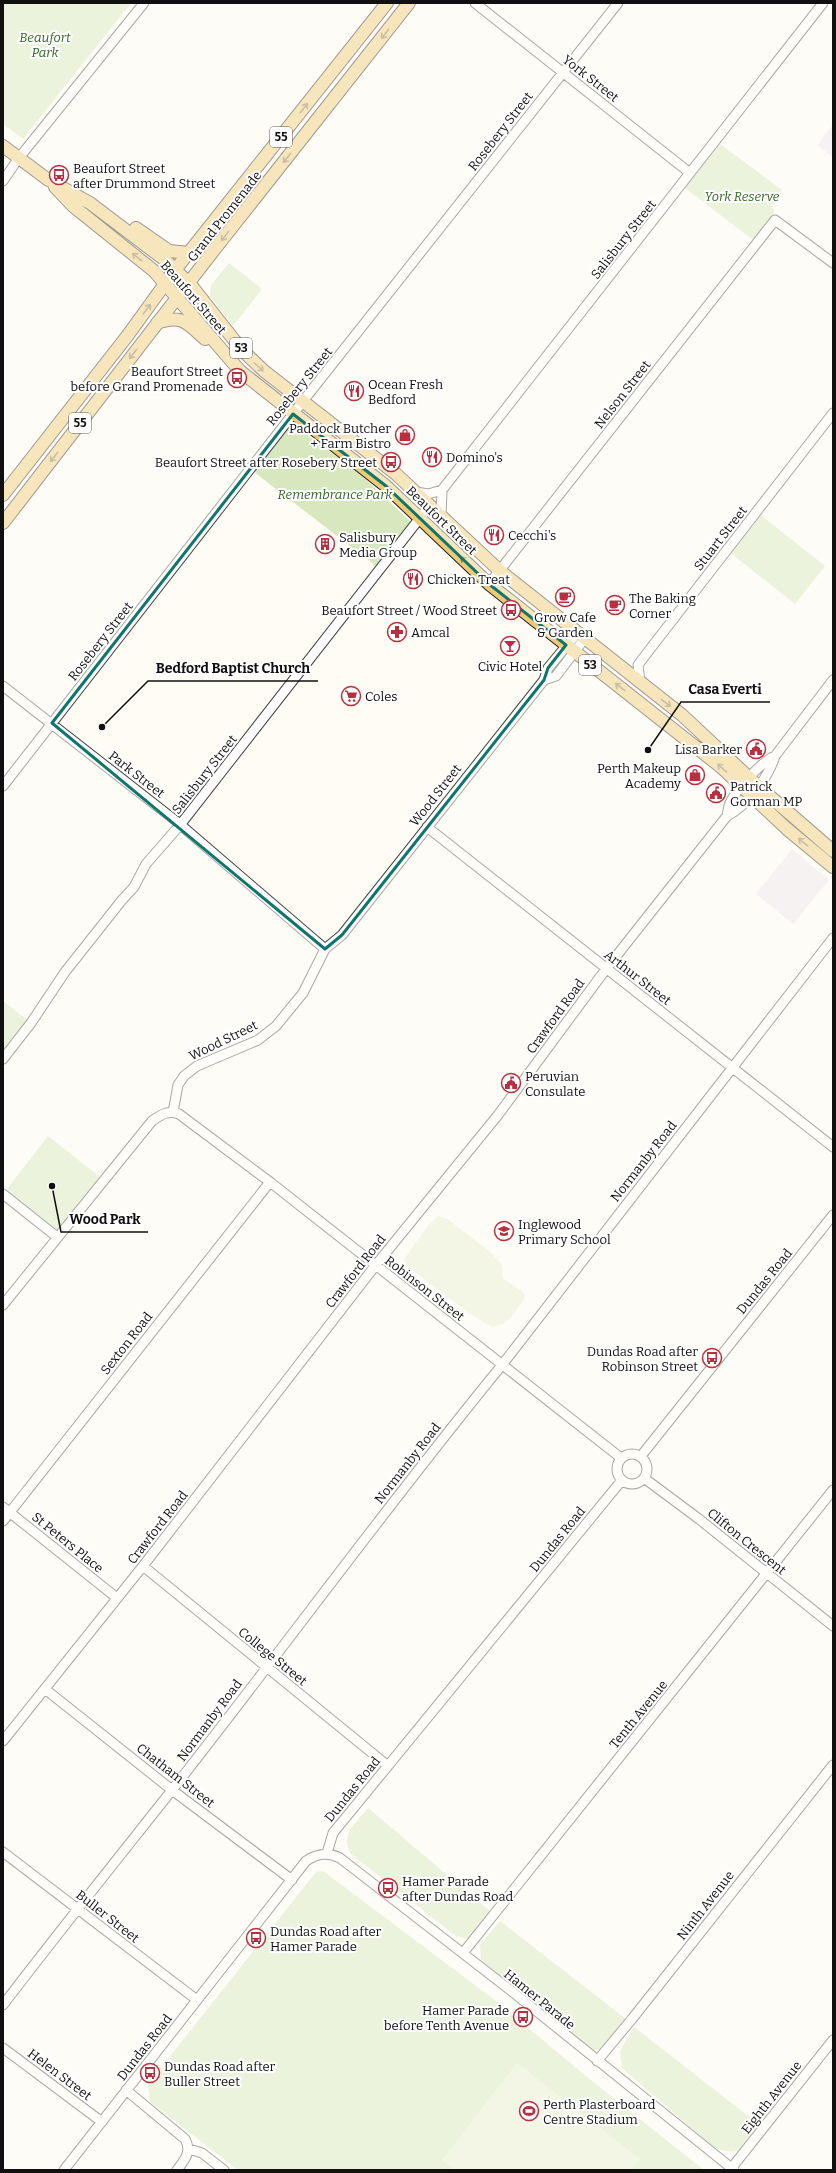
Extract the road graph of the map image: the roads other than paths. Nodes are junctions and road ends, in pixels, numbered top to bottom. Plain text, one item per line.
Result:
1 (144, 3) edge
2 (387, 3) edge
3 (409, 3) edge
4 (475, 3) edge
5 (618, 3) edge
6 (824, 3) edge
7 (563, 73) junction
8 (3, 146) edge
9 (18, 159) junction
10 (690, 173) junction
11 (47, 179) junction
12 (3, 181) edge
13 (90, 203) junction
14 (190, 252) junction
15 (831, 258) edge
16 (175, 270) junction
17 (165, 283) junction
18 (190, 284) junction
19 (178, 298) junction
20 (157, 323) junction
21 (223, 352) junction
22 (302, 402) junction
23 (833, 413) edge
24 (293, 414) junction
25 (442, 490) junction
26 (416, 492) junction
27 (3, 495) edge
28 (430, 505) junction
29 (441, 516) junction
30 (420, 518) junction
31 (3, 523) edge
32 (500, 571) junction
33 (489, 584) junction
34 (581, 635) junction
35 (570, 649) junction
36 (833, 680) edge
37 (640, 683) junction
38 (3, 686) edge
39 (52, 723) junction
40 (3, 786) edge
41 (750, 787) junction
42 (180, 825) junction
43 (427, 828) junction
44 (833, 851) edge
45 (833, 867) edge
46 (833, 938) edge
47 (325, 949) junction
48 (606, 969) junction
49 (3, 1059) edge
50 (732, 1067) junction
51 (173, 1112) junction
52 (833, 1147) edge
53 (270, 1182) junction
54 (3, 1194) edge
55 (833, 1215) edge
56 (57, 1238) junction
57 (375, 1266) junction
58 (3, 1305) edge
59 (502, 1365) junction
60 (641, 1456) junction
61 (621, 1458) junction
62 (644, 1478) junction
63 (622, 1480) junction
64 (833, 1490) edge
65 (6, 1510) edge
66 (3, 1521) edge
67 (143, 1566) junction
68 (767, 1574) junction
69 (117, 1598) junction
70 (833, 1626) edge
71 (266, 1667) junction
72 (45, 1688) junction
73 (3, 1741) edge
74 (833, 1765) edge
75 (388, 1766) junction
76 (172, 1790) junction
77 (3, 1852) edge
78 (327, 1853) junction
79 (292, 1880) junction
80 (77, 1909) junction
81 (463, 1954) junction
82 (197, 2000) junction
83 (3, 2005) edge
84 (833, 2040) edge
85 (3, 2048) edge
86 (597, 2061) junction
87 (126, 2090) junction
88 (102, 2122) junction
89 (188, 2149) junction
90 (64, 2170) edge
91 (178, 2170) edge
92 (224, 2170) edge
93 (732, 2170) edge

1 - 9 street
14 -> 2 main road, Grand Promenade / 55
3 -> 18 main road, Grand Promenade / 55
4 - 7 street, York Street
5 - 7 street, Rosebery Street
6 - 10 street, Salisbury Street
7 - 10 street, York Street
7 - 22 street, Rosebery Street
8 - 9 main road, Beaufort Street / 53
9 - 11 main road, Beaufort Street / 53
9 - 12 street
10 - 25 street, Salisbury Street
11 - 13 main road, Beaufort Street / 53
17 -> 11 main road, Beaufort Street / 53
13 - 14 main road
13 - 16 main road, Beaufort Street / 53
14 - 16 main road, Grand Promenade / 55
15 - 32 street, Nelson Street
16 - 17 main road, Grand Promenade / 55
16 - 18 main road, Beaufort Street / 53
17 - 19 main road, Beaufort Street / 53
27 -> 17 main road, Grand Promenade / 55
18 - 19 main road, Grand Promenade / 55
18 -> 22 main road, Beaufort Street / 53
19 - 20 main road, Grand Promenade / 55
19 - 21 main road, Beaufort Street / 53
20 - 21 main road
20 -> 31 main road, Grand Promenade / 55
21 - 24 main road, Beaufort Street / 53
22 - 24 street, Rosebery Street
22 - 26 main road, Beaufort Street / 53
23 - 37 street, Stuart Street
24 - 30 main road, Beaufort Street / 53
24 - 39 street, Rosebery Street
25 - 26 street
25 - 29 street
26 - 28 main road, Beaufort Street / 53
28 - 29 main road, Beaufort Street / 53
28 - 30 street, Salisbury Street
29 - 32 main road, Beaufort Street / 53
33 -> 30 main road, Beaufort Street / 53
30 - 42 street, Salisbury Street
32 - 33 street, Nelson Street
32 - 34 main road, Beaufort Street / 53
33 - 35 main road, Beaufort Street / 53
34 - 35 street, Wood Street
34 - 37 main road, Beaufort Street / 53
41 -> 35 main road, Beaufort Street / 53
35 - 43 street, Wood Street
36 - 41 street, Crawford Road
37 -> 41 main road, Beaufort Street / 53
38 - 39 street, Park Street
39 - 40 street, Rosebery Street
39 - 42 street, Park Street
41 - 44 main road, Beaufort Street / 53
45 -> 41 main road, Beaufort Street / 53
41 - 48 street, Crawford Road
42 - 47 street, Park Street
42 - 49 street, Salisbury Street
43 - 47 street, Wood Street
43 - 48 street, Arthur Street
46 - 50 street, Normanby Road
47 - 51 street, Wood Street
48 - 50 street, Arthur Street
48 - 57 street, Crawford Road
50 - 52 street, Arthur Street
50 - 59 street, Normanby Road
51 - 53 street, Robinson Street
51 - 56 street
53 - 57 street, Robinson Street
53 - 65 street, Sexton Road
54 - 56 street
55 - 60 street, Dundas Road
56 - 58 street
57 - 59 street, Robinson Street
57 - 67 street, Crawford Road
59 - 61 street, Robinson Street
59 - 71 street, Normanby Road
60 - 61 street
60 - 62 street
61 - 63 street
62 - 63 street
62 - 68 street, Clifton Crescent
63 - 75 street, Dundas Road
64 - 68 street, Tenth Avenue
65 - 66 street, Sexton Road
65 - 69 street, St Peters Place
67 - 69 street, Crawford Road
67 - 71 street, College Street
68 - 70 street, Clifton Crescent
68 - 81 street, Tenth Avenue
69 - 72 street, Crawford Road
71 - 75 street, College Street
71 - 76 street, Normanby Road
72 - 73 street, Crawford Road
72 - 76 street, Chatham Street
74 - 86 street, Ninth Avenue
75 - 78 street, Dundas Road
76 - 79 street, Chatham Street
76 - 80 street, Normanby Road
77 - 80 street, Buller Street
78 - 79 street, Dundas Road
78 - 81 street, Hamer Parade
79 - 82 street, Dundas Road
80 - 82 street, Buller Street
80 - 83 street, Normanby Road
81 - 86 street, Hamer Parade
82 - 87 street, Dundas Road
84 - 93 street, Eighth Avenue
85 - 88 street, Helen Street
86 - 93 street, Hamer Parade
87 - 88 street, Dundas Road
87 - 89 street
88 - 90 street, Dundas Road
89 - 91 street
89 - 92 street

